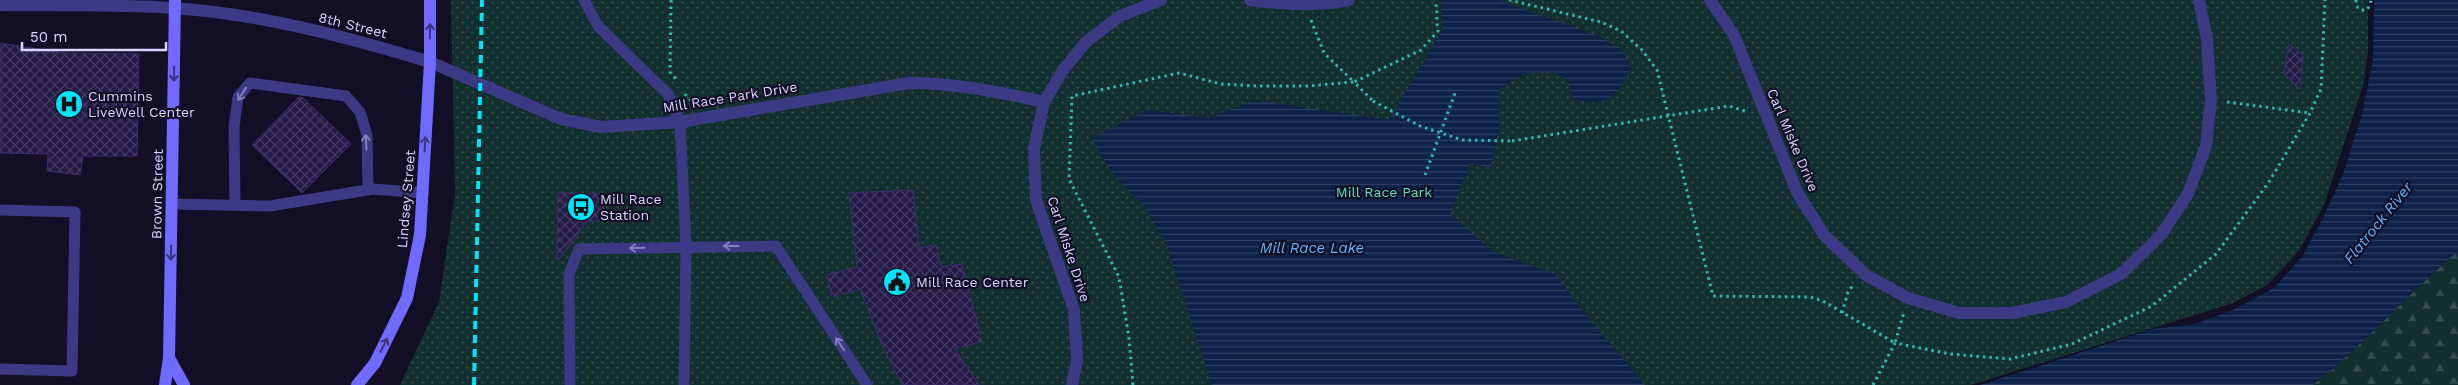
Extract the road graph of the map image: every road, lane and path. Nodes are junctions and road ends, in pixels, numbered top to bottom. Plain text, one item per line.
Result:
1 (430, 0) edge
2 (584, 0) edge
3 (672, 0) edge
4 (1161, 0) edge
5 (1250, 0) edge
6 (1349, 0) edge
7 (1435, 0) edge
8 (1509, 0) edge
9 (1710, 0) edge
10 (2199, 0) edge
11 (2356, 0) edge
12 (2371, 0) edge
13 (1304, 3) junction
14 (175, 4) edge
15 (0, 5) edge
16 (430, 62) junction
17 (1354, 82) junction
18 (1455, 93) dead end
19 (2211, 100) junction
20 (1044, 102) junction
21 (2310, 113) dead end
22 (1670, 116) junction
23 (706, 118) junction
24 (1767, 119) junction
25 (680, 122) junction
26 (1440, 134) junction
27 (1425, 175) dead end
28 (368, 190) junction
29 (423, 192) junction
30 (172, 204) junction
31 (235, 205) junction
32 (0, 210) edge
33 (686, 246) junction
34 (1908, 298) junction
35 (1895, 343) junction
36 (169, 358) junction
37 (0, 369) edge
38 (165, 385) edge
39 (184, 385) edge
40 (357, 385) edge
41 (570, 385) edge
42 (684, 385) edge
43 (867, 385) edge
44 (1072, 385) edge
45 (1133, 385) edge
46 (1874, 385) edge

16 -> 1 main road, Lindsey Street
2 - 25 lane
3 - 23 path
4 - 20 street, Carl Miske Drive
5 - 13 street
6 - 13 street
7 - 17 path
8 - 22 path
9 - 24 street, Carl Miske Drive
10 - 19 street, Carl Miske Drive
11 - 12 path
13 - 17 path
14 - 15 street, 8th Street
14 - 16 street, 8th Street
14 -> 30 main road, Brown Street
16 - 25 street, Mill Race Park Drive
29 -> 16 main road, Lindsey Street
17 - 26 path, bridge
17 - 45 path
18 - 26 path
19 - 21 path
19 - 34 street, Carl Miske Drive
20 - 23 street, Mill Race Park Drive
20 - 44 street, Carl Miske Drive
22 - 24 path
22 - 26 path, bridge
22 - 35 path
23 - 25 street, Mill Race Park Drive
24 - 34 street, Carl Miske Drive
25 - 33 lane
26 - 27 path
28 - 29 lane
28 - 31 lane
28 -> 31 lane
40 -> 29 main road, Lindsey Street
30 - 31 lane
30 -> 36 main road, Brown Street
32 - 37 lane
33 -> 41 lane
33 - 42 lane
43 -> 33 lane
34 - 35 path
35 - 46 path
36 - 38 main road, Brown Street
36 - 39 main road

